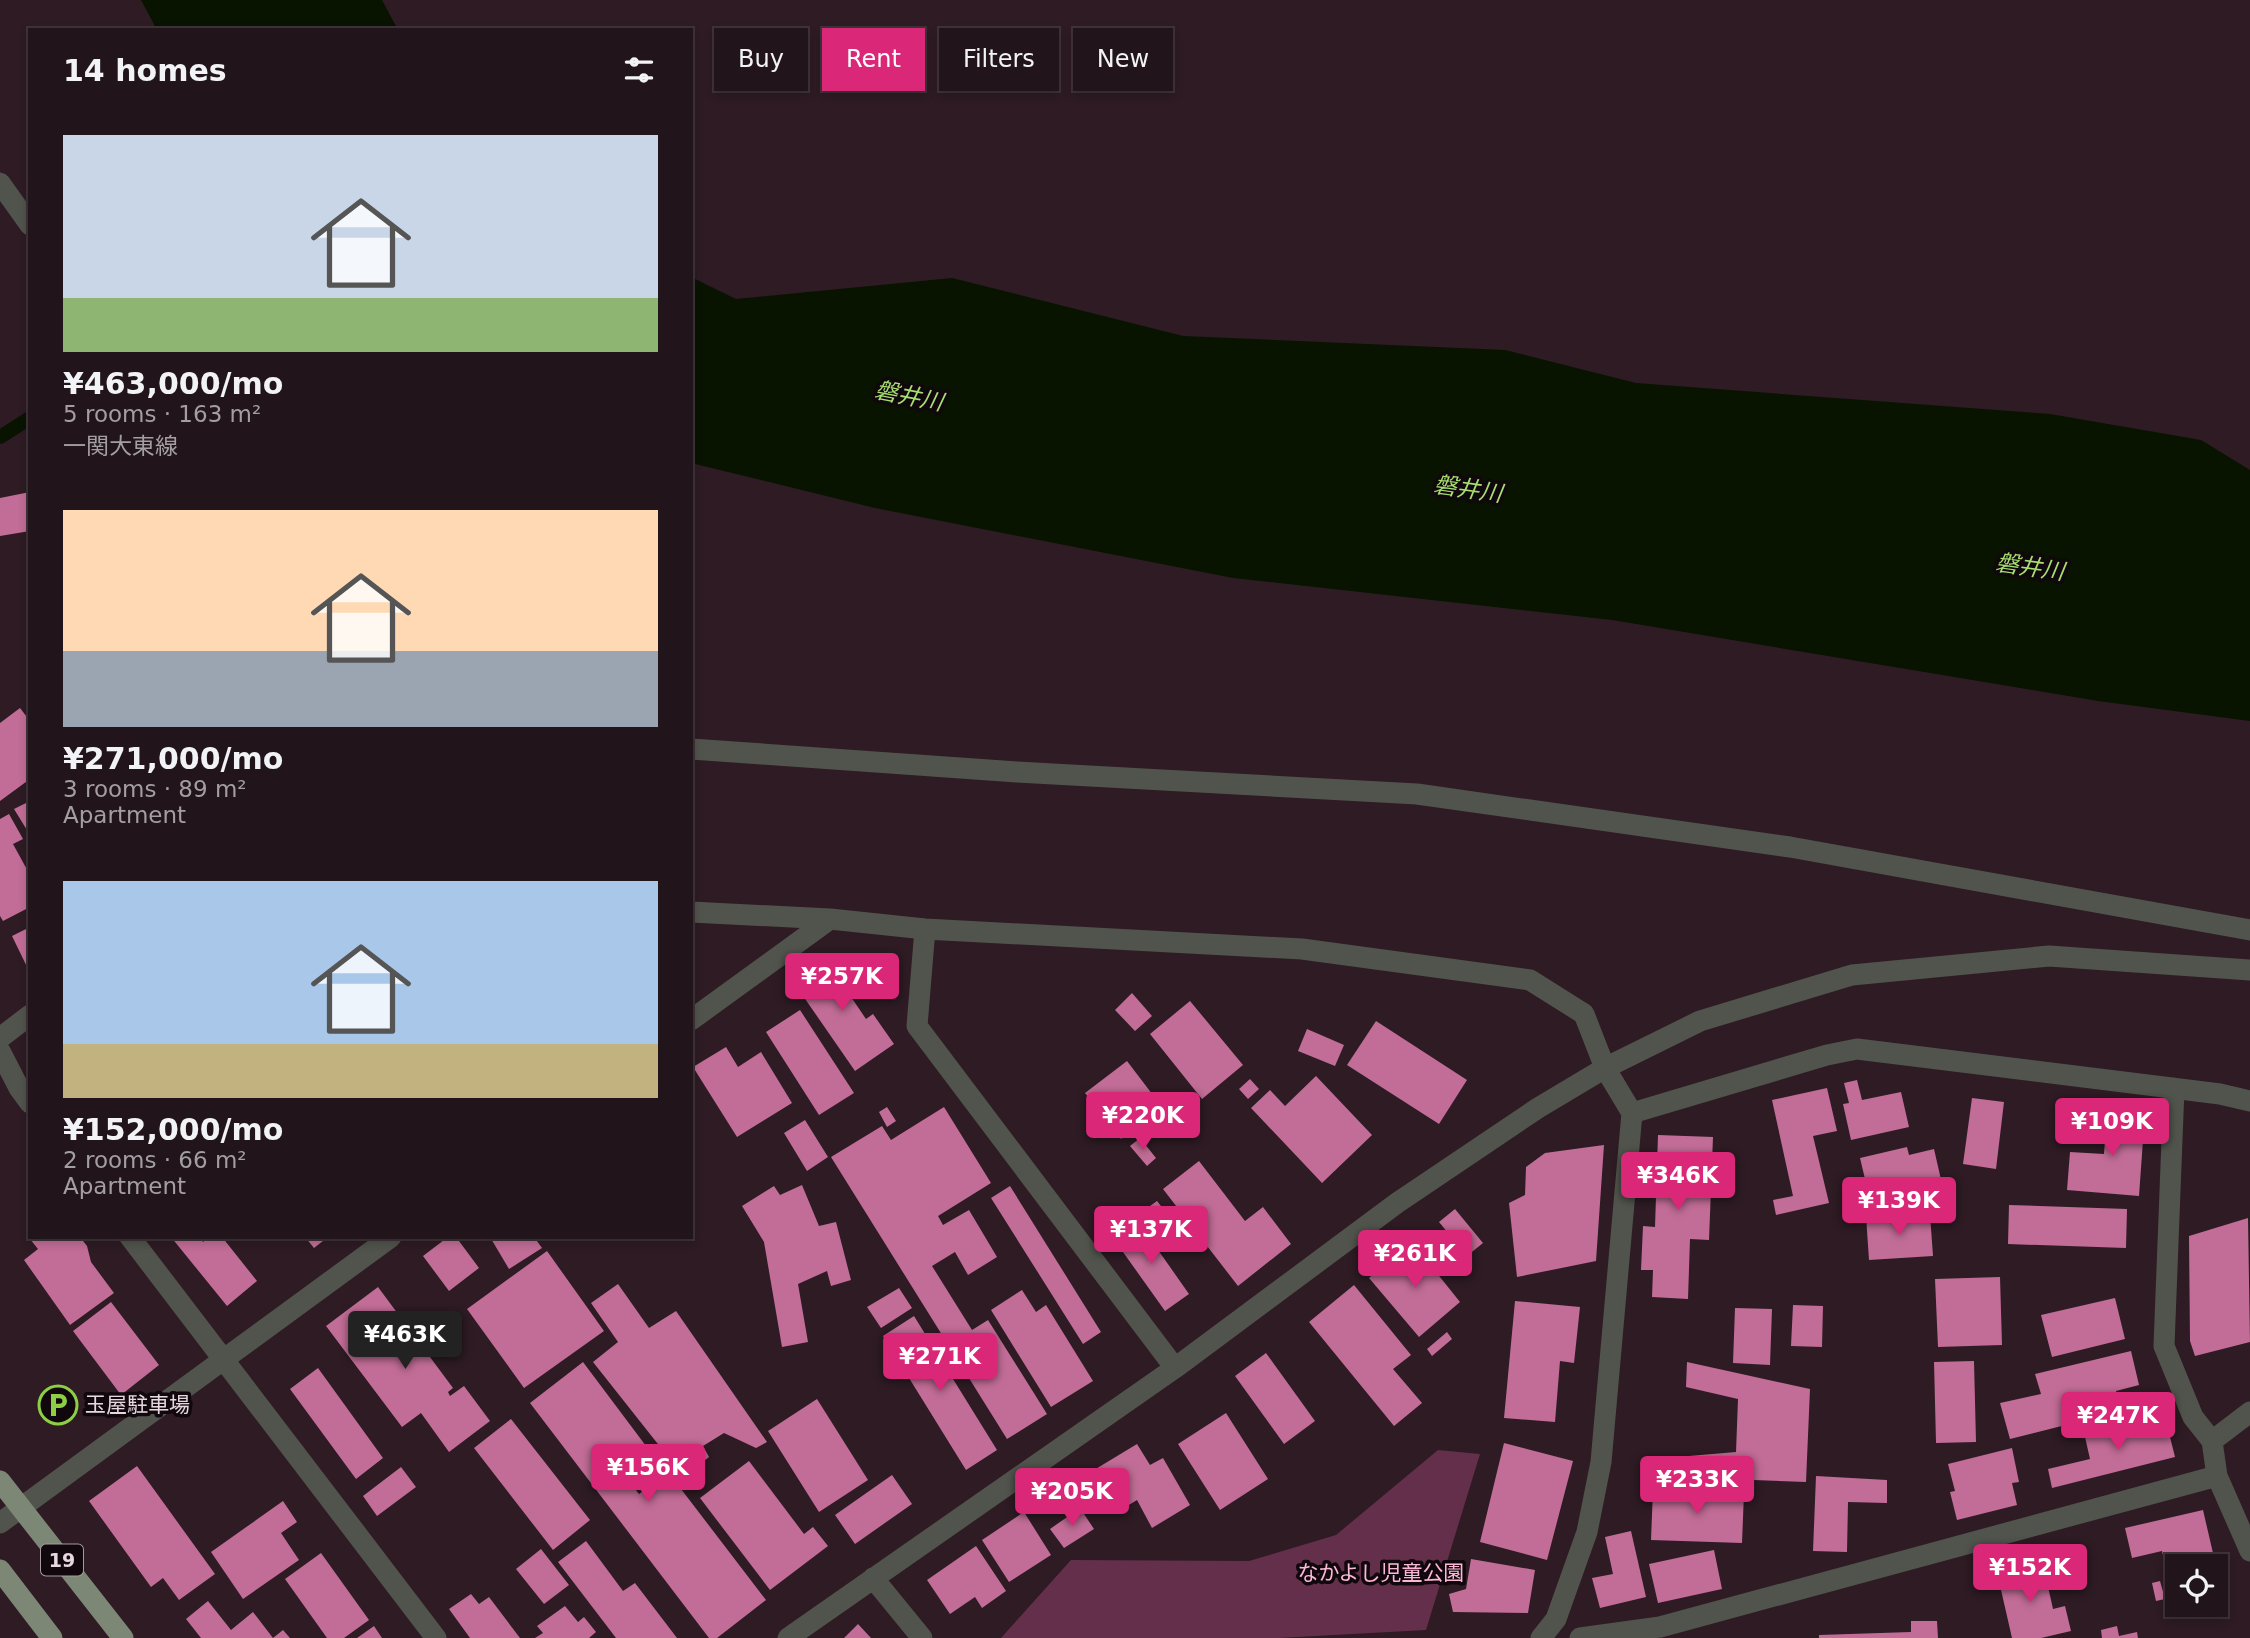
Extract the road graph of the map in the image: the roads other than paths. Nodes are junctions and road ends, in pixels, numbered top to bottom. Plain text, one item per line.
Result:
1 (0, 183) edge
2 (28, 222) edge
3 (693, 748) edge
4 (693, 912) edge
5 (830, 919) junction
6 (925, 929) junction
7 (2250, 930) edge
8 (2250, 970) edge
9 (28, 1017) edge
10 (693, 1019) edge
11 (0, 1038) edge
12 (0, 1051) edge
13 (1605, 1068) junction
14 (2174, 1088) junction
15 (28, 1099) edge
16 (2250, 1101) edge
17 (1632, 1113) junction
18 (131, 1239) edge
19 (388, 1239) edge
20 (221, 1360) junction
21 (1175, 1368) junction
22 (2250, 1412) edge
23 (2212, 1441) junction
24 (2217, 1476) junction
25 (0, 1481) edge
26 (20, 1507) junction
27 (0, 1523) edge
28 (2250, 1551) edge
29 (0, 1570) edge
30 (873, 1578) junction
31 (52, 1638) edge
32 (123, 1638) edge
33 (436, 1638) edge
34 (788, 1638) edge
35 (922, 1638) edge
36 (1541, 1638) edge
37 (1580, 1638) edge

1 - 2 street
3 - 7 street
4 - 5 street
5 - 6 street
5 - 10 street
6 - 13 street
6 - 21 street
8 - 13 street
9 - 11 street
12 - 15 street
13 - 17 street
13 - 21 street
14 - 16 street
14 - 17 street
14 - 23 street
17 - 36 street
18 - 20 street
19 - 20 street
20 - 26 street
20 - 33 street
21 - 30 street
22 - 23 street
23 - 24 street
24 - 28 street
24 - 37 street
25 - 26 main road, 19
26 - 27 street
26 - 32 main road, 19
29 - 31 main road, 19
30 - 34 street
30 - 35 street

